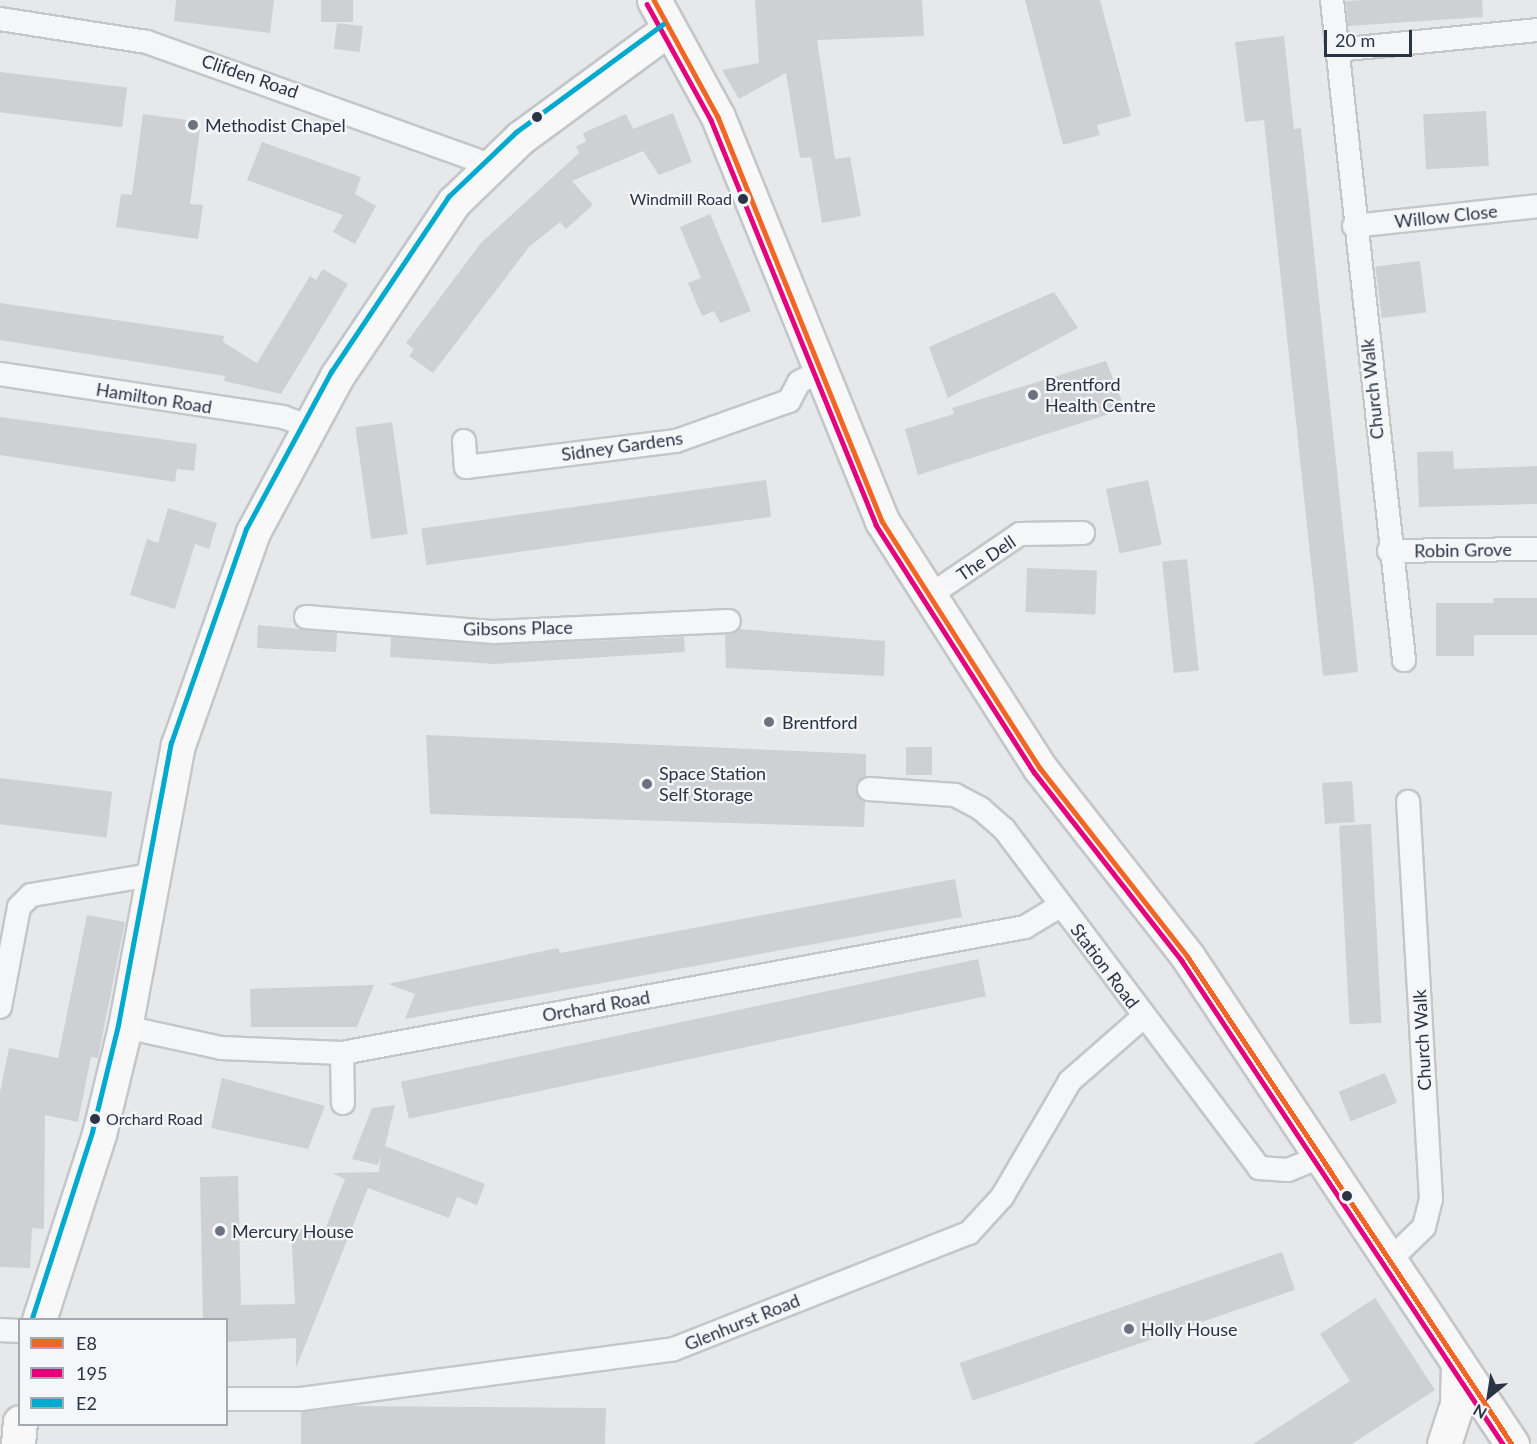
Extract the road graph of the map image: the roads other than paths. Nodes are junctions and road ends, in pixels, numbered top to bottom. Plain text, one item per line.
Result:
1 (654, 0) edge
2 (1332, 0) edge
3 (0, 19) edge
4 (667, 30) junction
5 (1537, 30) edge
6 (1337, 50) junction
7 (491, 165) junction
8 (1537, 206) edge
9 (1354, 226) junction
10 (821, 371) junction
11 (0, 374) edge
12 (308, 426) junction
13 (464, 441) dead end
14 (1083, 533) dead end
15 (1537, 549) edge
16 (1389, 551) junction
17 (929, 596) junction
18 (306, 617) dead end
19 (729, 621) dead end
20 (1404, 660) dead end
21 (869, 789) dead end
22 (1408, 802) dead end
23 (151, 875) junction
24 (1060, 906) junction
25 (0, 1007) edge
26 (1143, 1017) junction
27 (125, 1027) junction
28 (342, 1053) junction
29 (344, 1102) dead end
30 (1317, 1158) junction
31 (1388, 1262) junction
32 (40, 1318) edge
33 (0, 1330) edge
34 (18, 1331) edge
35 (1458, 1363) junction
36 (228, 1399) edge
37 (20, 1426) edge
38 (18, 1444) edge
39 (1444, 1444) edge
40 (1512, 1444) edge

1 - 4 main road
2 - 6 street, Church Walk
3 - 7 street, Clifden Road
4 - 7 main road
4 - 10 main road
5 - 6 street
6 - 9 street, Church Walk
7 - 12 main road
8 - 9 street, Willow Close
9 - 16 street, Church Walk
10 - 13 street, Sidney Gardens
10 - 17 main road
11 - 12 street, Hamilton Road
12 - 23 main road
14 - 17 street, The Dell
15 - 16 street, Robin Grove
16 - 20 street, Church Walk
17 - 30 main road
18 - 19 street, Gibsons Place
21 - 24 street, Station Road
22 - 31 street, Church Walk
23 - 25 street
23 - 27 main road
24 - 26 street, Station Road
24 - 28 street, Orchard Road
26 - 30 street, Station Road
26 - 36 street, Glenhurst Road
27 - 28 street, Orchard Road
27 - 32 main road
28 - 29 street
30 - 31 main road
31 - 35 main road
33 - 34 street
35 - 39 main road
35 - 40 main road
37 - 38 main road

